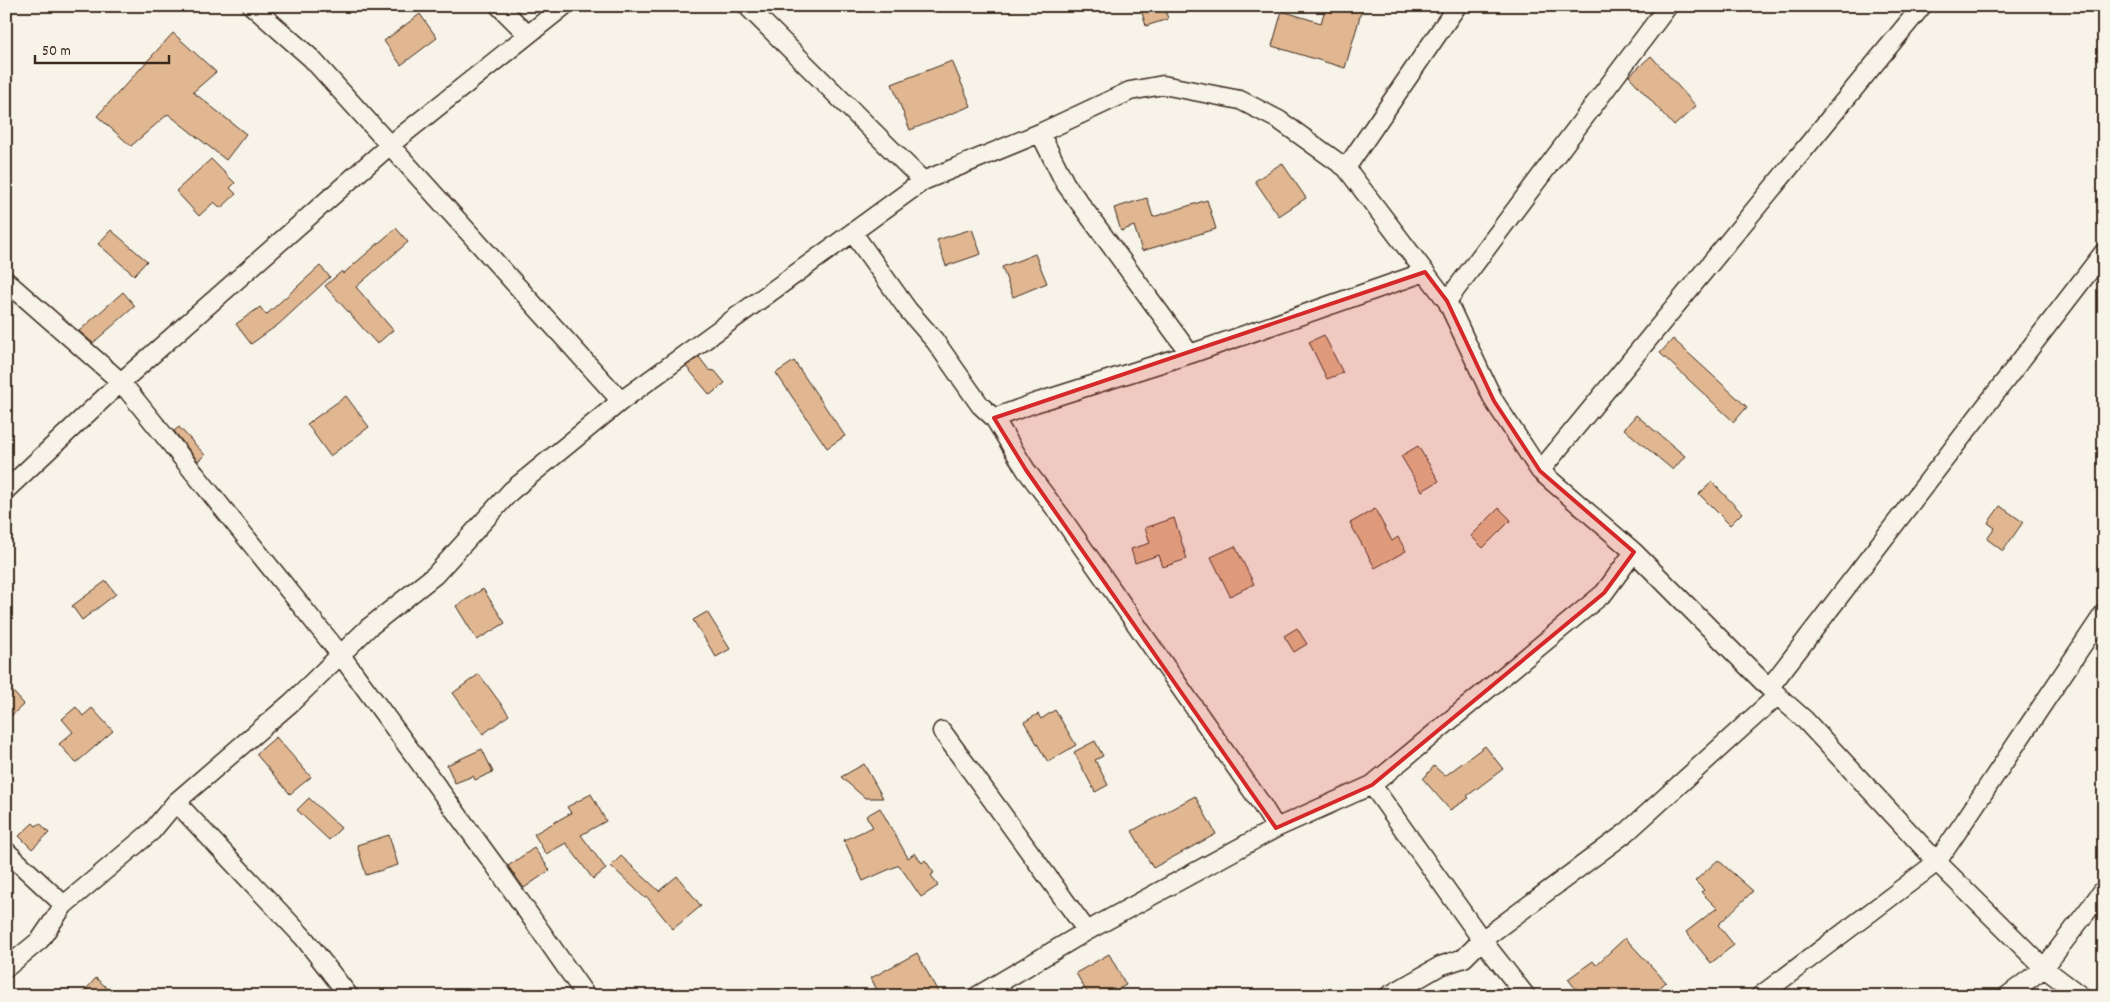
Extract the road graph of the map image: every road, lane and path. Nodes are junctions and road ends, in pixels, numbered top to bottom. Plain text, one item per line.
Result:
1 (252, 6) edge
2 (499, 6) edge
3 (564, 6) edge
4 (747, 6) edge
5 (1457, 6) edge
6 (1668, 6) edge
7 (1922, 6) edge
8 (528, 35) junction
9 (1040, 133) junction
10 (390, 145) junction
11 (1346, 168) junction
12 (923, 181) junction
13 (853, 233) junction
14 (2104, 252) edge
15 (1425, 272) junction
16 (6, 281) edge
17 (1447, 301) junction
18 (1190, 354) junction
19 (121, 382) junction
20 (621, 401) junction
21 (994, 418) junction
22 (1540, 471) junction
23 (6, 490) edge
24 (1634, 552) junction
25 (2104, 613) edge
26 (340, 654) junction
27 (1774, 692) junction
28 (942, 731) dead end
29 (1372, 785) junction
30 (176, 802) junction
31 (1276, 828) junction
32 (6, 851) edge
33 (1937, 862) junction
34 (2104, 889) edge
35 (64, 905) junction
36 (1087, 931) junction
37 (1482, 940) junction
38 (6, 968) edge
39 (2044, 968) junction
40 (349, 996) edge
41 (586, 996) edge
42 (977, 996) edge
43 (1388, 996) edge
44 (1526, 996) edge
45 (1760, 996) edge
46 (2007, 996) edge
47 (2081, 996) edge

1 - 10 street
2 - 8 street
3 - 8 street
4 - 12 street
5 - 11 street
6 - 17 street
7 - 22 street
8 - 10 street
9 - 11 street
9 - 12 street
9 - 18 street
10 - 19 street
10 - 20 street
11 - 15 street
12 - 13 street
13 - 20 street
13 - 21 street
14 - 27 street
15 - 17 street
15 - 18 street
16 - 19 street
17 - 22 street
18 - 21 street
19 - 23 street
19 - 26 street
20 - 26 street
21 - 31 street
22 - 24 street
24 - 27 street
24 - 29 street
25 - 33 street
26 - 30 street
26 - 41 street
27 - 33 street
27 - 37 street
28 - 36 street
29 - 31 street
29 - 37 street
30 - 35 street
30 - 40 street
31 - 36 street
32 - 35 street
33 - 39 street
33 - 45 street
34 - 39 street
35 - 38 street
36 - 42 street
37 - 43 street
37 - 44 street
39 - 46 street
39 - 47 street

